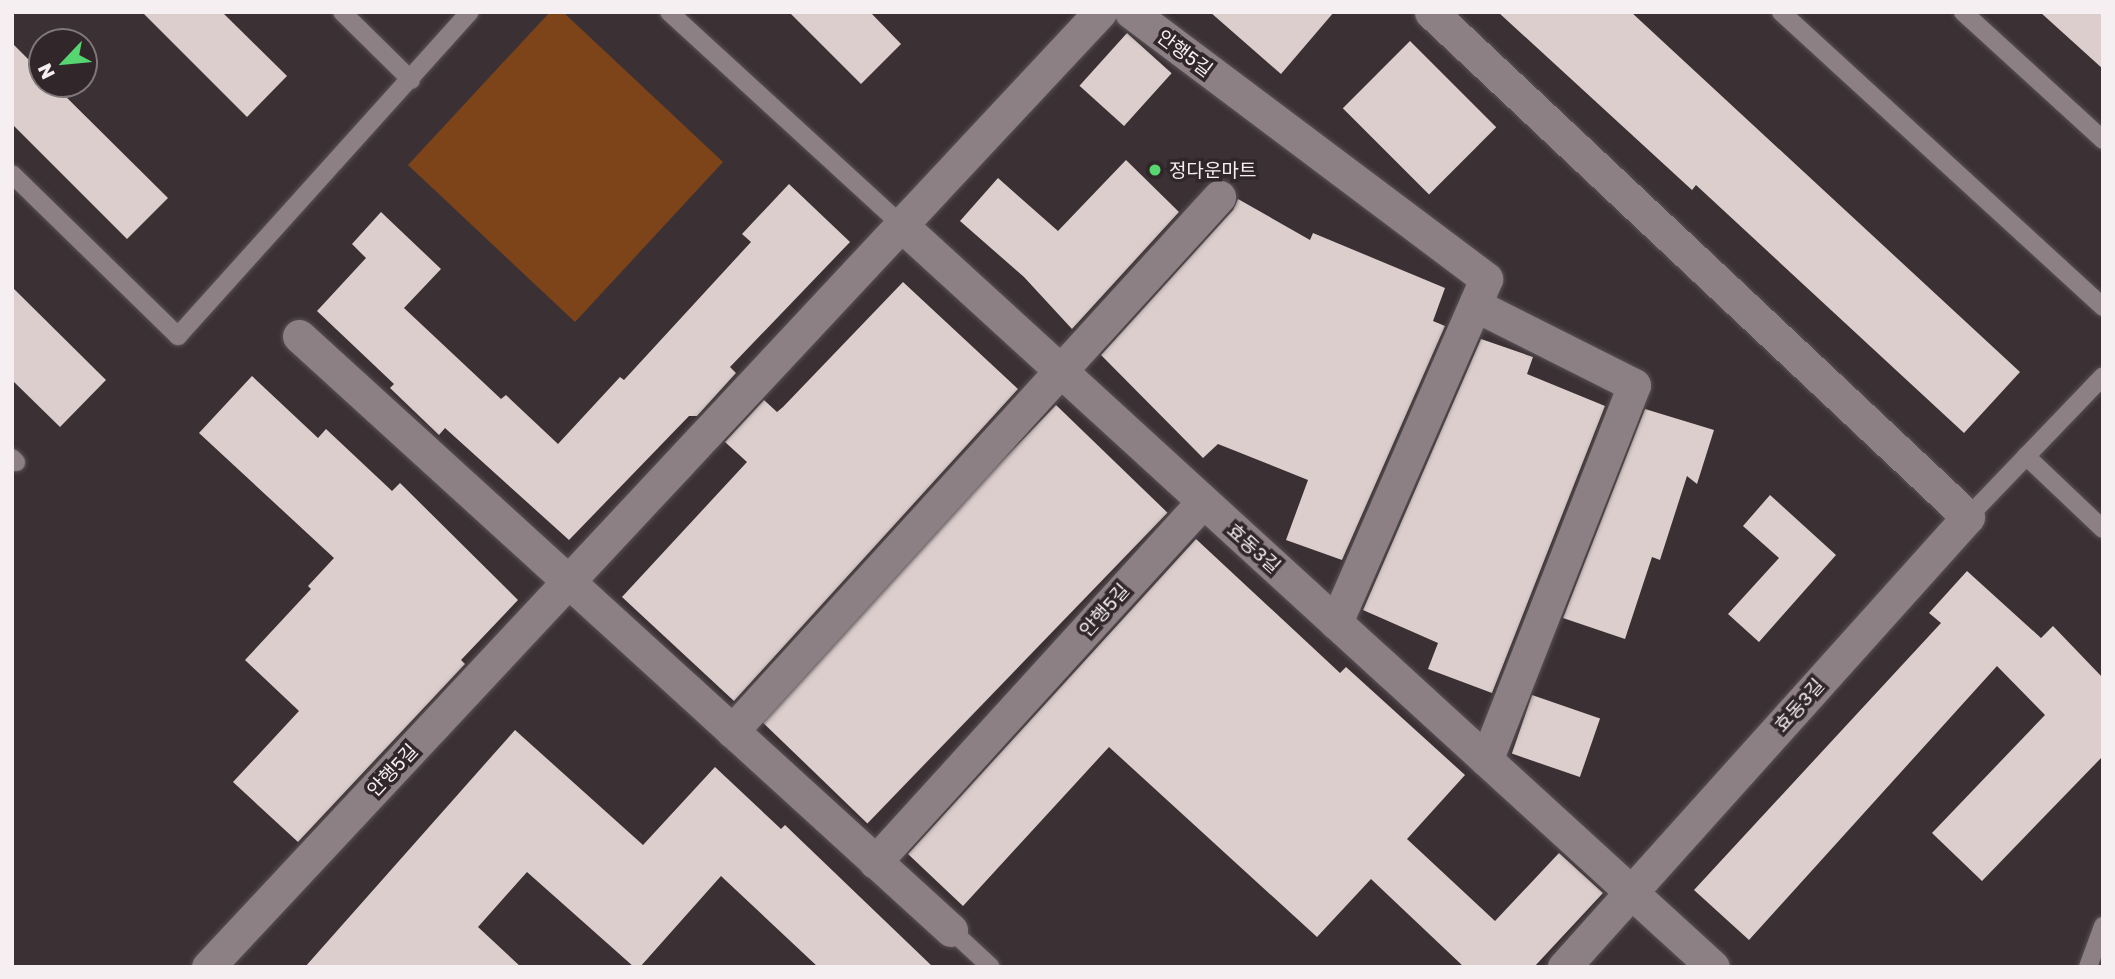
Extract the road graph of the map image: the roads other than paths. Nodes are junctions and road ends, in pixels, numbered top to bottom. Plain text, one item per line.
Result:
1 (342, 12) edge
2 (470, 12) edge
3 (669, 12) edge
4 (1100, 12) edge
5 (1131, 12) edge
6 (1432, 12) edge
7 (1781, 12) edge
8 (1963, 12) edge
9 (411, 80) junction
10 (2103, 140) edge
11 (12, 174) edge
12 (1219, 197) dead end
13 (900, 224) junction
14 (1475, 305) junction
15 (2103, 307) edge
16 (299, 336) dead end
17 (1060, 370) junction
18 (2103, 376) edge
19 (2026, 456) junction
20 (1203, 502) junction
21 (1968, 517) junction
22 (2103, 529) edge
23 (568, 582) junction
24 (1336, 623) junction
25 (732, 731) junction
26 (1486, 760) junction
27 (875, 862) junction
28 (1631, 893) junction
29 (2103, 926) edge
30 (951, 930) joint
31 (2094, 962) edge
32 (216, 964) edge
33 (991, 967) edge
34 (1564, 967) edge
35 (1713, 967) edge

1 - 9 lane
2 - 9 lane
3 - 13 lane
4 - 13 street, 안행5길
5 - 14 street, 안행5길
6 - 21 street
7 - 15 lane
8 - 10 lane
9 - 11 lane
12 - 17 street
13 - 17 street
13 - 23 street, 안행5길
14 - 24 street, 안행5길
14 - 26 street
16 - 23 street
17 - 20 street
17 - 25 street
18 - 19 lane
19 - 21 lane
19 - 22 lane
20 - 24 street, 효동3길
20 - 27 street, 안행5길
21 - 28 street, 효동3길
23 - 25 street
23 - 32 street, 안행5길
24 - 26 street, 효동3길
25 - 27 street
26 - 28 street, 효동3길
27 - 30 street
28 - 34 street, 효동3길
28 - 35 street
29 - 31 lane
30 - 33 lane

